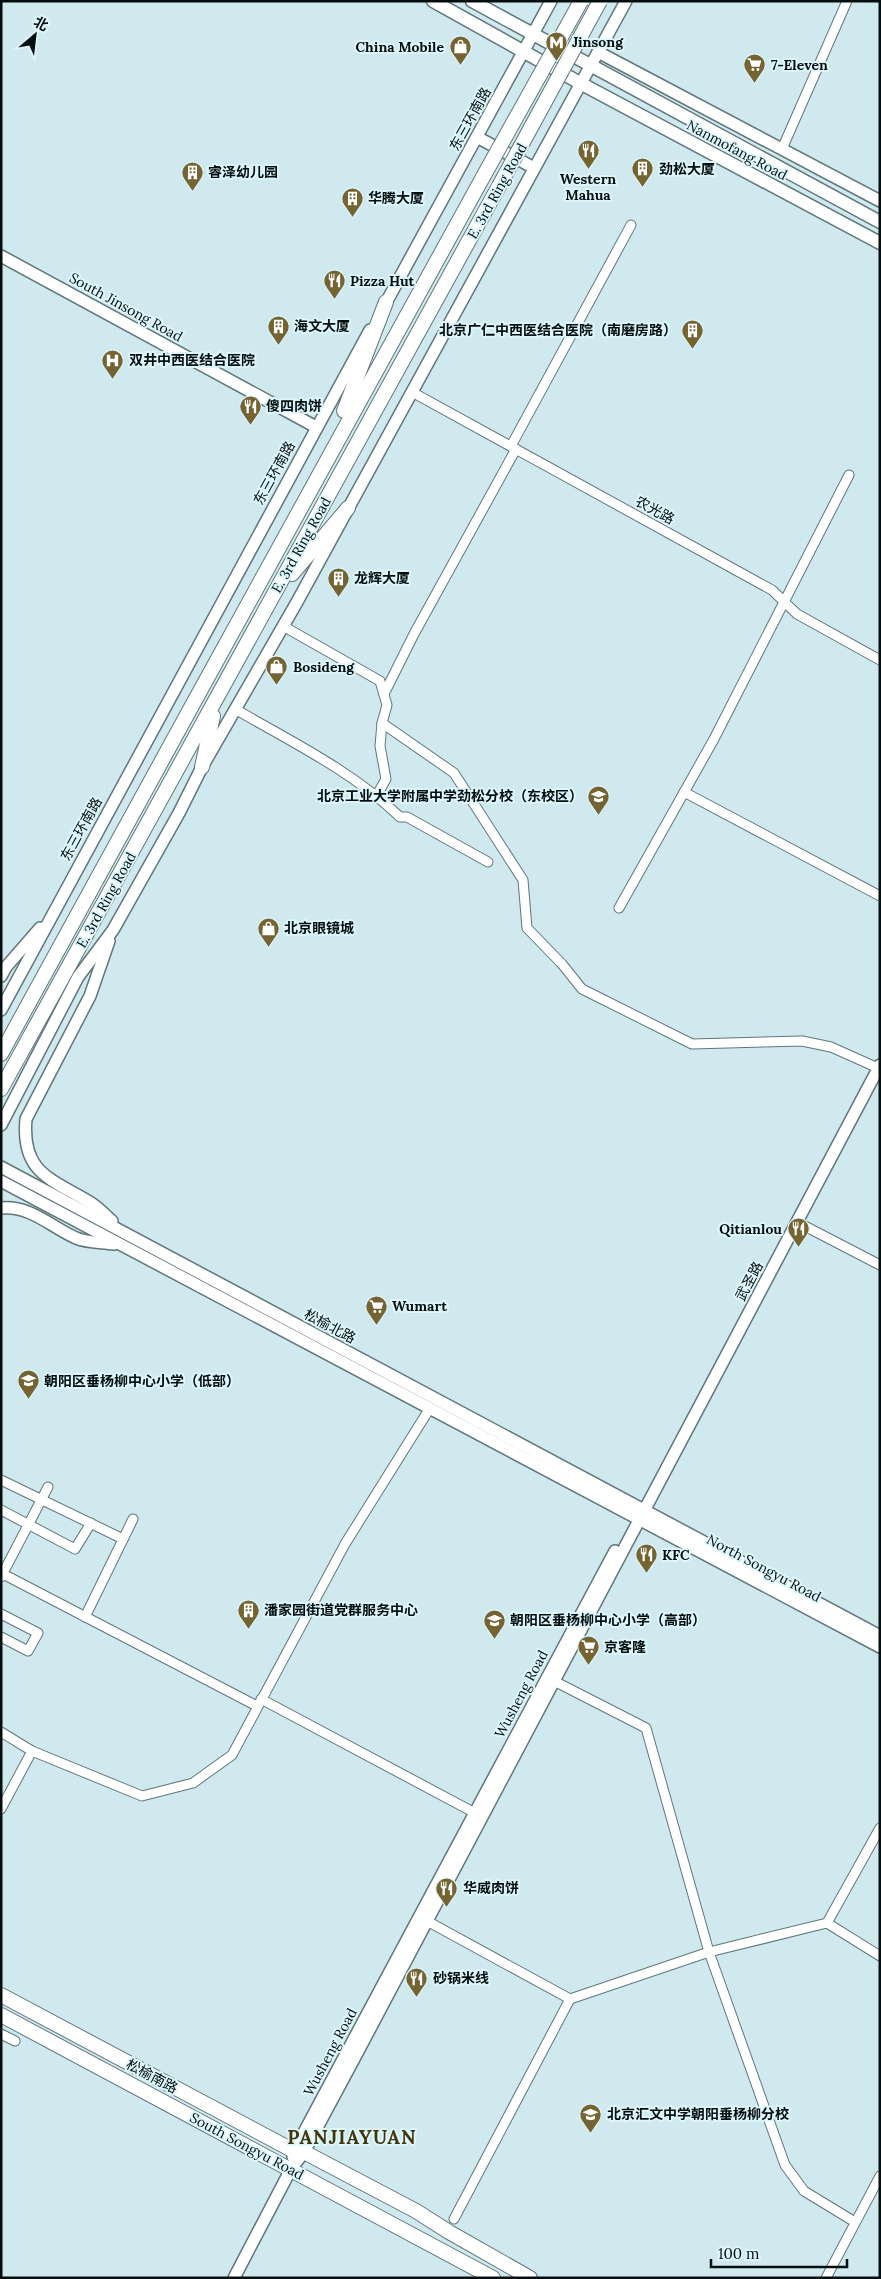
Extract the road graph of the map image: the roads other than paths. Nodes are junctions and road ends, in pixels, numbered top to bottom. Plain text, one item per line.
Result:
1 (433, 1) edge
2 (472, 1) edge
3 (551, 1) edge
4 (581, 1) edge
5 (600, 1) edge
6 (626, 1) edge
7 (847, 1) edge
8 (533, 34) junction
9 (524, 52) junction
10 (598, 52) junction
11 (590, 66) junction
12 (580, 83) junction
13 (477, 137) junction
14 (782, 149) junction
15 (534, 168) junction
16 (880, 201) edge
17 (880, 222) edge
18 (631, 225) dead end
19 (880, 243) edge
20 (1, 256) edge
21 (386, 302) junction
22 (412, 392) junction
23 (316, 427) junction
24 (513, 448) junction
25 (327, 457) junction
26 (849, 475) dead end
27 (348, 508) junction
28 (272, 597) junction
29 (785, 602) junction
30 (283, 626) junction
31 (880, 660) edge
32 (384, 694) junction
33 (217, 699) junction
34 (235, 709) junction
35 (382, 724) junction
36 (202, 766) junction
37 (684, 792) junction
38 (377, 795) junction
39 (488, 862) dead end
40 (880, 896) edge
41 (619, 908) dead end
42 (54, 911) junction
43 (113, 930) junction
44 (1, 976) edge
45 (1, 1010) edge
46 (1, 1054) edge
47 (878, 1073) edge
48 (1, 1089) edge
49 (1, 1125) edge
50 (1, 1167) edge
51 (1, 1181) edge
52 (1, 1208) edge
53 (797, 1222) junction
54 (126, 1234) junction
55 (121, 1244) junction
56 (880, 1265) edge
57 (430, 1408) junction
58 (1, 1480) edge
59 (48, 1487) dead end
60 (41, 1499) junction
61 (1, 1510) edge
62 (639, 1515) junction
63 (132, 1519) dead end
64 (28, 1524) junction
65 (91, 1524) junction
66 (123, 1539) junction
67 (2, 1574) edge
68 (1, 1614) edge
69 (85, 1617) junction
70 (880, 1636) edge
71 (1, 1637) edge
72 (880, 1647) edge
73 (554, 1681) junction
74 (259, 1703) junction
75 (1, 1732) edge
76 (32, 1751) junction
77 (1, 1809) edge
78 (475, 1812) junction
79 (880, 1828) edge
80 (428, 1921) junction
81 (827, 1923) junction
82 (709, 1952) junction
83 (880, 1956) edge
84 (1, 1996) edge
85 (570, 1998) junction
86 (1, 2015) edge
87 (1, 2034) edge
88 (15, 2041) dead end
89 (299, 2152) junction
90 (291, 2169) junction
91 (880, 2176) edge
92 (454, 2219) dead end
93 (855, 2222) junction
94 (234, 2278) edge
95 (493, 2278) edge
96 (530, 2278) edge
97 (826, 2278) edge

1 - 9 main road, Nanmofang Road
2 - 8 main road, Nanmofang Road
3 - 8 street, 东三环南路
4 - 25 main road, E. 3rd Ring Road, bridge
5 - 28 main road, E. 3rd Ring Road, bridge
6 - 10 street
7 - 14 street
8 - 9 street, 东三环南路
8 - 11 main road, Nanmofang Road
9 - 12 main road, Nanmofang Road
9 - 13 street, 东三环南路
10 - 11 street
10 - 14 street
11 - 12 street
11 - 17 main road, Nanmofang Road
12 - 15 street
12 - 19 main road, Nanmofang Road
13 - 15 street
13 - 21 street, 东三环南路
14 - 16 street
15 - 22 street
18 - 24 street
20 - 23 street, South Jinsong Road
21 - 23 street, 东三环南路
21 - 25 main road
22 - 24 street, 农光路
22 - 27 street
23 - 42 street, 东三环南路
24 - 29 street, 农光路
24 - 32 street
25 - 46 main road, E. 3rd Ring Road
26 - 29 street
27 - 28 main road
27 - 30 street
28 - 33 main road, E. 3rd Ring Road
29 - 31 street, 农光路
29 - 37 street
30 - 32 street
30 - 34 street
32 - 35 street
33 - 36 main road
33 - 48 main road, E. 3rd Ring Road
34 - 36 street
34 - 38 street
35 - 38 street
35 - 47 street
36 - 43 street
37 - 40 street
37 - 41 street
38 - 39 street
42 - 44 street
42 - 45 street
43 - 49 street
43 - 54 street
47 - 53 street, 武圣路
50 - 54 street, 松榆北路
51 - 55 street, 松榆北路
52 - 55 street
53 - 56 street
53 - 62 street, 武圣路
54 - 62 street, 松榆北路
55 - 57 street, 松榆北路
57 - 62 street, 松榆北路
57 - 74 street
58 - 60 street
59 - 60 street
60 - 64 street
60 - 65 street
61 - 64 street
62 - 70 street, North Songyu Road
62 - 72 street, North Songyu Road
62 - 73 street, Wusheng Road
62 - 78 street, Wusheng Road
63 - 66 street
64 - 65 street
64 - 67 street
65 - 66 street
66 - 69 street
67 - 69 street
68 - 71 street
69 - 74 street
73 - 80 street, Wusheng Road
73 - 82 street
74 - 76 street
74 - 78 street
75 - 76 street
76 - 77 street
78 - 89 street, Wusheng Road
79 - 81 street
80 - 85 street
80 - 89 street, Wusheng Road
81 - 82 street
81 - 83 street
82 - 85 street
82 - 93 street
84 - 89 main road, 松榆南路
85 - 92 street
86 - 90 main road, South Songyu Road
87 - 88 street
89 - 90 street
89 - 96 main road, South Songyu Road
90 - 94 street
90 - 95 main road, South Songyu Road
91 - 93 street
93 - 97 street

